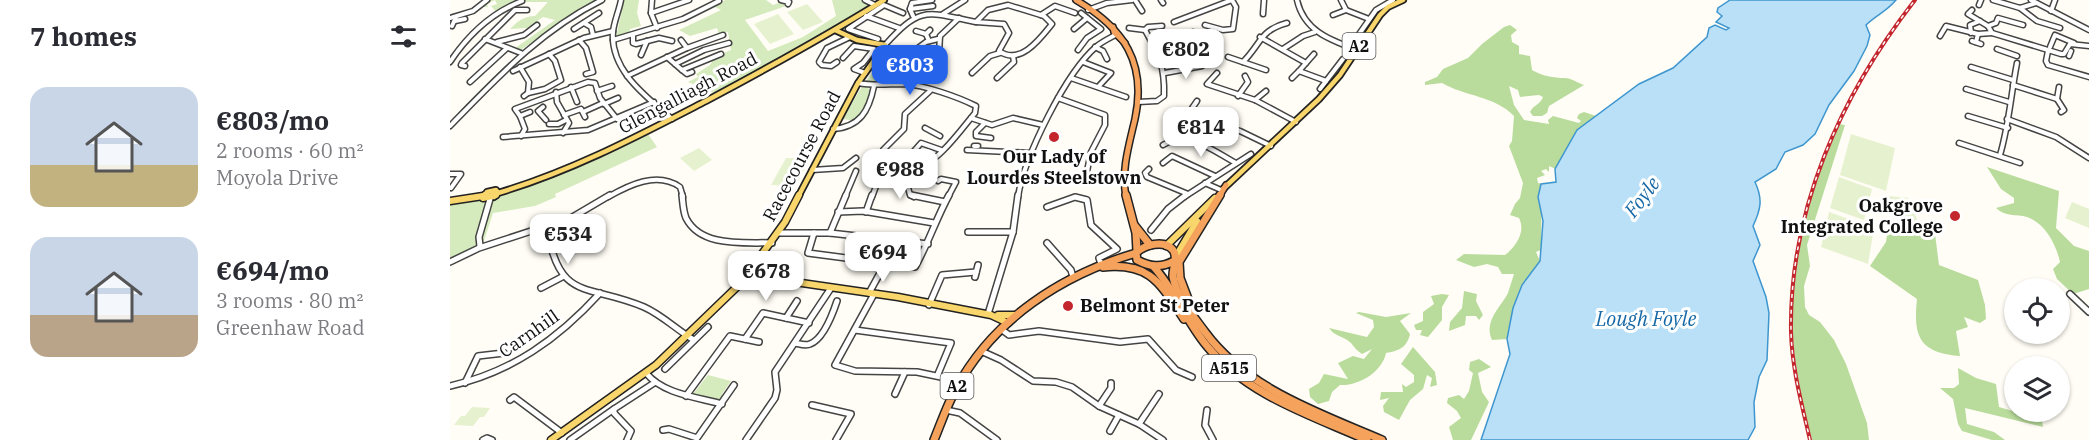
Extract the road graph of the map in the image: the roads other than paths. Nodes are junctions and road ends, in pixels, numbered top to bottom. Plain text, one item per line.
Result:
1 (487, 0) edge
2 (600, 0) edge
3 (621, 0) edge
4 (652, 0) edge
5 (689, 0) edge
6 (782, 0) edge
7 (865, 0) edge
8 (884, 0) edge
9 (933, 0) edge
10 (965, 0) edge
11 (1074, 0) edge
12 (1131, 0) edge
13 (1232, 0) edge
14 (1264, 0) edge
15 (1297, 0) edge
16 (1341, 0) edge
17 (1374, 0) edge
18 (1393, 0) edge
19 (1403, 0) edge
20 (1993, 0) edge
21 (2031, 0) edge
22 (2055, 0) edge
23 (522, 1) edge
24 (720, 1) edge
25 (1107, 2) edge
26 (2036, 3) junction
27 (788, 4) dead end
28 (875, 5) junction
29 (1382, 5) junction
30 (2009, 5) junction
31 (933, 6) dead end
32 (2020, 8) junction
33 (910, 9) junction
34 (1090, 9) junction
35 (527, 10) dead end
36 (1346, 10) junction
37 (1972, 10) dead end
38 (902, 11) dead end
39 (1142, 11) dead end
40 (2051, 11) junction
41 (2007, 12) dead end
42 (599, 13) dead end
43 (651, 13) junction
44 (1075, 13) dead end
45 (1082, 13) dead end
46 (943, 14) junction
47 (1263, 14) dead end
48 (1041, 15) junction
49 (1333, 15) dead end
50 (866, 16) junction
51 (913, 16) junction
52 (450, 18) edge
53 (958, 18) junction
54 (1087, 18) junction
55 (456, 19) junction
56 (465, 19) dead end
57 (1369, 19) junction
58 (1980, 21) junction
59 (976, 22) junction
60 (1174, 22) dead end
61 (584, 23) junction
62 (1287, 23) dead end
63 (537, 25) dead end
64 (1205, 25) dead end
65 (452, 26) dead end
66 (1162, 26) dead end
67 (1988, 26) junction
68 (2058, 26) dead end
69 (657, 28) junction
70 (899, 28) junction
71 (1129, 28) dead end
72 (574, 29) dead end
73 (837, 29) junction
74 (1074, 29) dead end
75 (930, 30) dead end
76 (1145, 30) junction
77 (2089, 30) edge
78 (614, 31) junction
79 (916, 31) dead end
80 (2022, 31) dead end
81 (1315, 32) junction
82 (926, 33) junction
83 (1193, 33) dead end
84 (1971, 33) junction
85 (1992, 33) junction
86 (1118, 34) junction
87 (1978, 34) junction
88 (593, 35) junction
89 (633, 35) junction
90 (723, 35) dead end
91 (848, 36) junction
92 (1940, 36) dead end
93 (876, 37) dead end
94 (1260, 37) junction
95 (1087, 38) junction
96 (1357, 38) dead end
97 (484, 39) junction
98 (681, 39) dead end
99 (938, 39) junction
100 (579, 40) junction
101 (613, 40) junction
102 (647, 41) junction
103 (672, 41) dead end
104 (929, 41) junction
105 (497, 42) junction
106 (1977, 42) dead end
107 (2020, 42) junction
108 (729, 43) dead end
109 (1100, 43) junction
110 (2074, 43) junction
111 (1155, 44) junction
112 (885, 45) junction
113 (2089, 46) edge
114 (1095, 47) junction
115 (1211, 47) dead end
116 (687, 48) junction
117 (1283, 49) junction
118 (2049, 49) junction
119 (506, 50) junction
120 (1078, 50) dead end
121 (1357, 50) junction
122 (1997, 50) dead end
123 (521, 53) junction
124 (911, 53) dead end
125 (1000, 53) junction
126 (549, 54) junction
127 (721, 54) dead end
128 (1314, 54) dead end
129 (641, 55) dead end
130 (2017, 56) junction
131 (666, 57) junction
132 (1013, 57) junction
133 (1160, 57) junction
134 (1228, 57) dead end
135 (843, 58) dead end
136 (1107, 59) dead end
137 (1343, 59) dead end
138 (450, 62) edge
139 (837, 62) dead end
140 (1083, 62) junction
141 (1243, 62) junction
142 (1306, 63) junction
143 (675, 64) junction
144 (465, 66) dead end
145 (1202, 66) dead end
146 (520, 67) junction
147 (1970, 67) dead end
148 (1266, 69) dead end
149 (513, 70) dead end
150 (682, 70) junction
151 (1299, 71) junction
152 (692, 72) dead end
153 (865, 73) junction
154 (972, 73) dead end
155 (1165, 73) junction
156 (1217, 73) dead end
157 (470, 74) dead end
158 (586, 74) dead end
159 (478, 75) junction
160 (627, 76) junction
161 (1245, 76) dead end
162 (2089, 77) edge
163 (997, 78) dead end
164 (1071, 78) junction
165 (1292, 78) dead end
166 (1326, 81) junction
167 (471, 82) dead end
168 (858, 83) junction
169 (2013, 83) junction
170 (907, 84) junction
171 (612, 86) dead end
172 (874, 86) junction
173 (571, 87) junction
174 (1098, 87) junction
175 (1320, 88) dead end
176 (1965, 88) dead end
177 (2061, 88) dead end
178 (537, 91) junction
179 (597, 91) junction
180 (930, 91) junction
181 (1266, 91) dead end
182 (557, 93) junction
183 (1238, 96) junction
184 (1126, 97) dead end
185 (541, 98) junction
186 (618, 98) dead end
187 (1058, 98) junction
188 (2056, 99) junction
189 (1255, 100) junction
190 (1197, 101) dead end
191 (577, 102) dead end
192 (654, 102) junction
193 (1138, 102) junction
194 (2008, 102) junction
195 (603, 104) junction
196 (543, 107) dead end
197 (530, 112) dead end
198 (2061, 112) dead end
199 (520, 116) junction
200 (1966, 116) dead end
201 (1186, 117) junction
202 (565, 118) junction
203 (672, 118) junction
204 (971, 118) junction
205 (2007, 118) junction
206 (617, 119) junction
207 (1212, 120) junction
208 (1296, 122) junction
209 (985, 123) junction
210 (1043, 125) junction
211 (450, 126) edge
212 (925, 128) dead end
213 (2008, 128) junction
214 (833, 129) junction
215 (563, 133) junction
216 (521, 136) junction
217 (503, 137) dead end
218 (991, 138) dead end
219 (951, 140) junction
220 (1163, 145) dead end
221 (1960, 145) dead end
222 (1271, 146) junction
223 (941, 150) junction
224 (967, 150) dead end
225 (914, 151) dead end
226 (1030, 153) junction
227 (1251, 154) dead end
228 (2002, 156) junction
229 (856, 158) dead end
230 (2089, 158) edge
231 (2018, 161) dead end
232 (1163, 162) dead end
233 (1236, 163) junction
234 (1149, 169) dead end
235 (812, 170) junction
236 (856, 171) dead end
237 (450, 174) edge
238 (1086, 176) dead end
239 (1215, 176) junction
240 (938, 181) dead end
241 (1205, 183) junction
242 (452, 188) edge
243 (1224, 188) junction
244 (498, 193) junction
245 (1188, 194) junction
246 (483, 196) junction
247 (490, 199) junction
248 (450, 201) edge
249 (945, 202) junction
250 (1047, 207) dead end
251 (838, 212) junction
252 (866, 212) junction
253 (1201, 214) junction
254 (934, 223) junction
255 (1135, 226) junction
256 (547, 228) junction
257 (1151, 230) dead end
258 (968, 232) dead end
259 (1013, 232) junction
260 (778, 233) junction
261 (814, 233) junction
262 (830, 233) junction
263 (772, 243) junction
264 (1047, 243) dead end
265 (928, 244) junction
266 (1150, 245) junction
267 (480, 246) junction
268 (1165, 247) junction
269 (1136, 252) junction
270 (1175, 259) junction
271 (1110, 261) junction
272 (450, 262) edge
273 (1100, 262) junction
274 (1139, 262) junction
275 (885, 264) junction
276 (978, 265) dead end
277 (1153, 265) junction
278 (1082, 272) junction
279 (747, 275) junction
280 (562, 277) junction
281 (1073, 277) junction
282 (541, 288) dead end
283 (831, 288) junction
284 (600, 293) junction
285 (872, 293) junction
286 (2070, 294) dead end
287 (797, 301) dead end
288 (837, 301) dead end
289 (929, 304) junction
290 (2089, 312) edge
291 (989, 315) junction
292 (1017, 315) junction
293 (786, 318) junction
294 (1197, 319) junction
295 (808, 322) junction
296 (1008, 323) junction
297 (708, 327) dead end
298 (1001, 329) junction
299 (855, 330) junction
300 (686, 336) junction
301 (745, 339) junction
302 (694, 340) junction
303 (759, 342) dead end
304 (795, 343) junction
305 (1207, 347) junction
306 (981, 351) junction
307 (504, 353) dead end
308 (665, 369) dead end
309 (905, 372) junction
310 (646, 373) junction
311 (938, 374) junction
312 (1192, 376) dead end
313 (960, 381) junction
314 (465, 383) junction
315 (654, 383) junction
316 (1111, 383) dead end
317 (734, 385) dead end
318 (450, 386) edge
319 (895, 394) dead end
320 (1159, 394) dead end
321 (686, 396) junction
322 (510, 400) dead end
323 (722, 404) junction
324 (812, 405) dead end
325 (1099, 406) junction
326 (614, 409) junction
327 (946, 410) junction
328 (1207, 410) dead end
329 (1119, 415) junction
330 (1140, 424) junction
331 (663, 430) dead end
332 (1110, 430) dead end
333 (562, 433) junction
334 (696, 439) edge
335 (1159, 439) edge
336 (483, 440) edge
337 (492, 440) edge
338 (551, 440) edge
339 (570, 440) edge
340 (627, 440) edge
341 (746, 440) edge
342 (836, 440) edge
343 (934, 440) edge
344 (997, 440) edge
345 (1213, 440) edge
346 (1368, 440) edge
347 (1382, 440) edge

1 - 55 street
2 - 123 street
3 - 78 street
4 - 43 street
5 - 43 street
6 - 27 street
7 - 28 street
8 - 28 main road, Glengalliagh Road
9 - 33 street
10 - 46 street
11 - 34 highway
12 - 25 street
12 - 39 street
13 - 60 street
13 - 64 street
14 - 47 street
15 - 81 street
16 - 36 street
17 - 29 street
18 - 29 street
19 - 121 main road, A2
20 - 30 street
21 - 26 street
22 - 40 street
23 - 138 street
24 - 69 street
25 - 34 street
26 - 32 street
26 - 40 street
28 - 73 main road, Glengalliagh Road
29 - 57 street
30 - 32 street
30 - 41 street
31 - 33 street
32 - 68 street
33 - 51 street
34 - 86 highway
35 - 97 street
36 - 49 street
36 - 57 street
37 - 58 street
38 - 50 street
40 - 77 street
42 - 61 street
43 - 69 street
44 - 48 street
45 - 54 street
46 - 51 street
46 - 53 street
48 - 59 street
48 - 132 street
50 - 70 street
50 - 93 street
51 - 70 street, Racecourse Road
52 - 55 street
53 - 59 street
53 - 99 street
54 - 74 street
54 - 95 street
55 - 56 street
55 - 65 street
57 - 96 street
58 - 67 street
58 - 84 street
59 - 125 street
61 - 72 street
61 - 88 street
62 - 94 street
63 - 105 street
66 - 76 street
67 - 80 street
67 - 85 street
69 - 89 street
70 - 112 street, Racecourse Road
71 - 76 street
73 - 91 main road
73 - 203 main road, Glengalliagh Road
75 - 82 street
76 - 111 street
78 - 88 street
78 - 101 street
79 - 82 street
81 - 117 street
81 - 121 street
82 - 104 street
83 - 111 street
84 - 87 street
84 - 92 street
85 - 87 street
85 - 107 street
86 - 109 street
86 - 193 highway
87 - 106 street
88 - 100 street
89 - 101 street
89 - 102 street
90 - 116 street
91 - 112 main road
91 - 139 street
94 - 117 street
94 - 141 street
95 - 109 street
95 - 120 street
97 - 105 street
97 - 144 street
98 - 116 street
99 - 104 street
99 - 170 street
100 - 126 street
100 - 158 street
101 - 160 street
102 - 103 street
102 - 129 street
104 - 124 street
105 - 119 street
107 - 118 street
107 - 130 street
108 - 143 street
109 - 114 street
110 - 113 street
110 - 118 street
110 - 118 street
111 - 133 street
112 - 153 main road, Racecourse Road
114 - 136 street
114 - 140 street
115 - 133 street
116 - 131 street
117 - 142 street
118 - 162 street
119 - 123 street
119 - 159 street
121 - 208 main road, A2
122 - 130 street
123 - 211 street
125 - 132 street
125 - 154 street
126 - 146 street
126 - 178 street
127 - 150 street
128 - 142 street
130 - 169 street
131 - 143 street
131 - 160 street
132 - 163 street
133 - 155 street
134 - 141 street
135 - 153 street
137 - 166 street
140 - 164 street
140 - 174 street
141 - 148 street
142 - 151 street
143 - 150 street
145 - 155 street
146 - 149 street
146 - 178 street
147 - 169 street
150 - 152 street
151 - 165 street
151 - 166 street
153 - 168 main road, Racecourse Road
155 - 193 street
156 - 183 street
157 - 159 street
159 - 167 street
160 - 192 street
161 - 183 street
164 - 174 street
164 - 187 street
166 - 175 street
168 - 172 street
168 - 214 main road, Racecourse Road
169 - 188 street
169 - 194 street
170 - 172 street
170 - 180 street
171 - 179 street
172 - 214 street
173 - 179 street
173 - 182 street
173 - 191 street
174 - 184 street
176 - 194 street
177 - 188 street
178 - 185 street
179 - 195 street
180 - 204 street
180 - 223 street
181 - 189 street
182 - 185 street
182 - 202 street
183 - 189 street
185 - 199 street
186 - 195 street
187 - 210 street
187 - 238 street
188 - 198 street
189 - 208 street
190 - 201 street
192 - 203 street
192 - 206 street
193 - 255 highway
194 - 205 street
195 - 202 street
195 - 206 street
196 - 202 street
197 - 199 street
199 - 216 street
200 - 213 street
201 - 207 street
201 - 207 street
202 - 215 street
203 - 244 main road, Glengalliagh Road
204 - 209 street
204 - 219 street
205 - 213 street
205 - 230 street
206 - 215 street
207 - 222 street
208 - 222 main road, A2
209 - 210 street
209 - 218 street
210 - 226 street
212 - 219 street
213 - 228 street
214 - 235 main road, Racecourse Road
215 - 216 street
216 - 217 street
219 - 223 street
220 - 233 street
221 - 228 street
222 - 243 main road, A2
223 - 225 street
224 - 226 street
226 - 259 street
227 - 233 street
228 - 231 street
229 - 235 street
232 - 239 street
233 - 239 street
234 - 245 street
235 - 260 main road, Racecourse Road
236 - 251 street
237 - 242 street
239 - 241 street
240 - 249 street
241 - 243 street
241 - 245 street
243 - 253 main road, A2
243 - 294 highway
244 - 246 main road, Glengalliagh Road
244 - 247 main road, Glengalliagh Road
245 - 257 street
246 - 247 main road
246 - 248 main road, Glengalliagh Road
247 - 267 street
249 - 252 street
249 - 254 street
250 - 273 street
251 - 252 street
251 - 262 street
252 - 254 street
253 - 268 main road, A2
253 - 270 main road, A2
254 - 265 street
255 - 266 highway
255 - 269 highway
256 - 263 street
256 - 267 street
256 - 280 street
258 - 259 street
259 - 291 street
260 - 261 street
260 - 263 main road, Racecourse Road
261 - 262 street
261 - 275 street
262 - 265 street
263 - 279 main road, Racecourse Road
264 - 281 street
265 - 275 street
266 - 268 highway
266 - 269 highway, A2
267 - 272 street
268 - 270 highway
269 - 271 highway, A2
269 - 274 highway
270 - 277 highway, A2
270 - 294 highway, A515
271 - 273 highway, A2
271 - 274 highway, A2
273 - 278 highway, A2
274 - 277 highway, A2
275 - 285 street
276 - 289 street
277 - 305 highway, A515
278 - 281 highway, A2
278 - 305 highway
279 - 283 main road
279 - 300 main road, Racecourse Road
280 - 282 street
280 - 284 street
281 - 292 highway, A2
283 - 285 main road
283 - 295 street
284 - 300 street
284 - 314 street, Carnhill
285 - 289 main road
285 - 299 street
286 - 290 street
287 - 293 street
288 - 304 street
289 - 291 main road
291 - 292 main road
291 - 296 main road
292 - 296 highway, A2
293 - 295 street
293 - 301 street
294 - 347 highway, A515
295 - 304 street
296 - 298 highway, A2
297 - 302 street
298 - 306 highway, A2
298 - 312 street
299 - 309 street
299 - 311 street
300 - 302 street
300 - 310 main road, Racecourse Road
301 - 303 street
301 - 321 street
302 - 308 street
304 - 341 street
305 - 346 highway, A515
306 - 313 highway, A2
306 - 325 street
307 - 314 street, Carnhill
309 - 311 street
309 - 319 street
310 - 315 street
310 - 333 main road, Racecourse Road
311 - 313 street
313 - 327 highway, A2
314 - 318 street, Carnhill
315 - 321 street
315 - 326 street
316 - 325 street
317 - 323 street
320 - 330 street
321 - 323 street
322 - 333 street
323 - 334 street
324 - 342 street
325 - 329 street
326 - 339 street
326 - 340 street
327 - 343 highway, A2
327 - 344 street
328 - 345 street
329 - 330 street
329 - 332 street
330 - 335 street
331 - 334 street
333 - 338 main road, Racecourse Road
336 - 337 street

